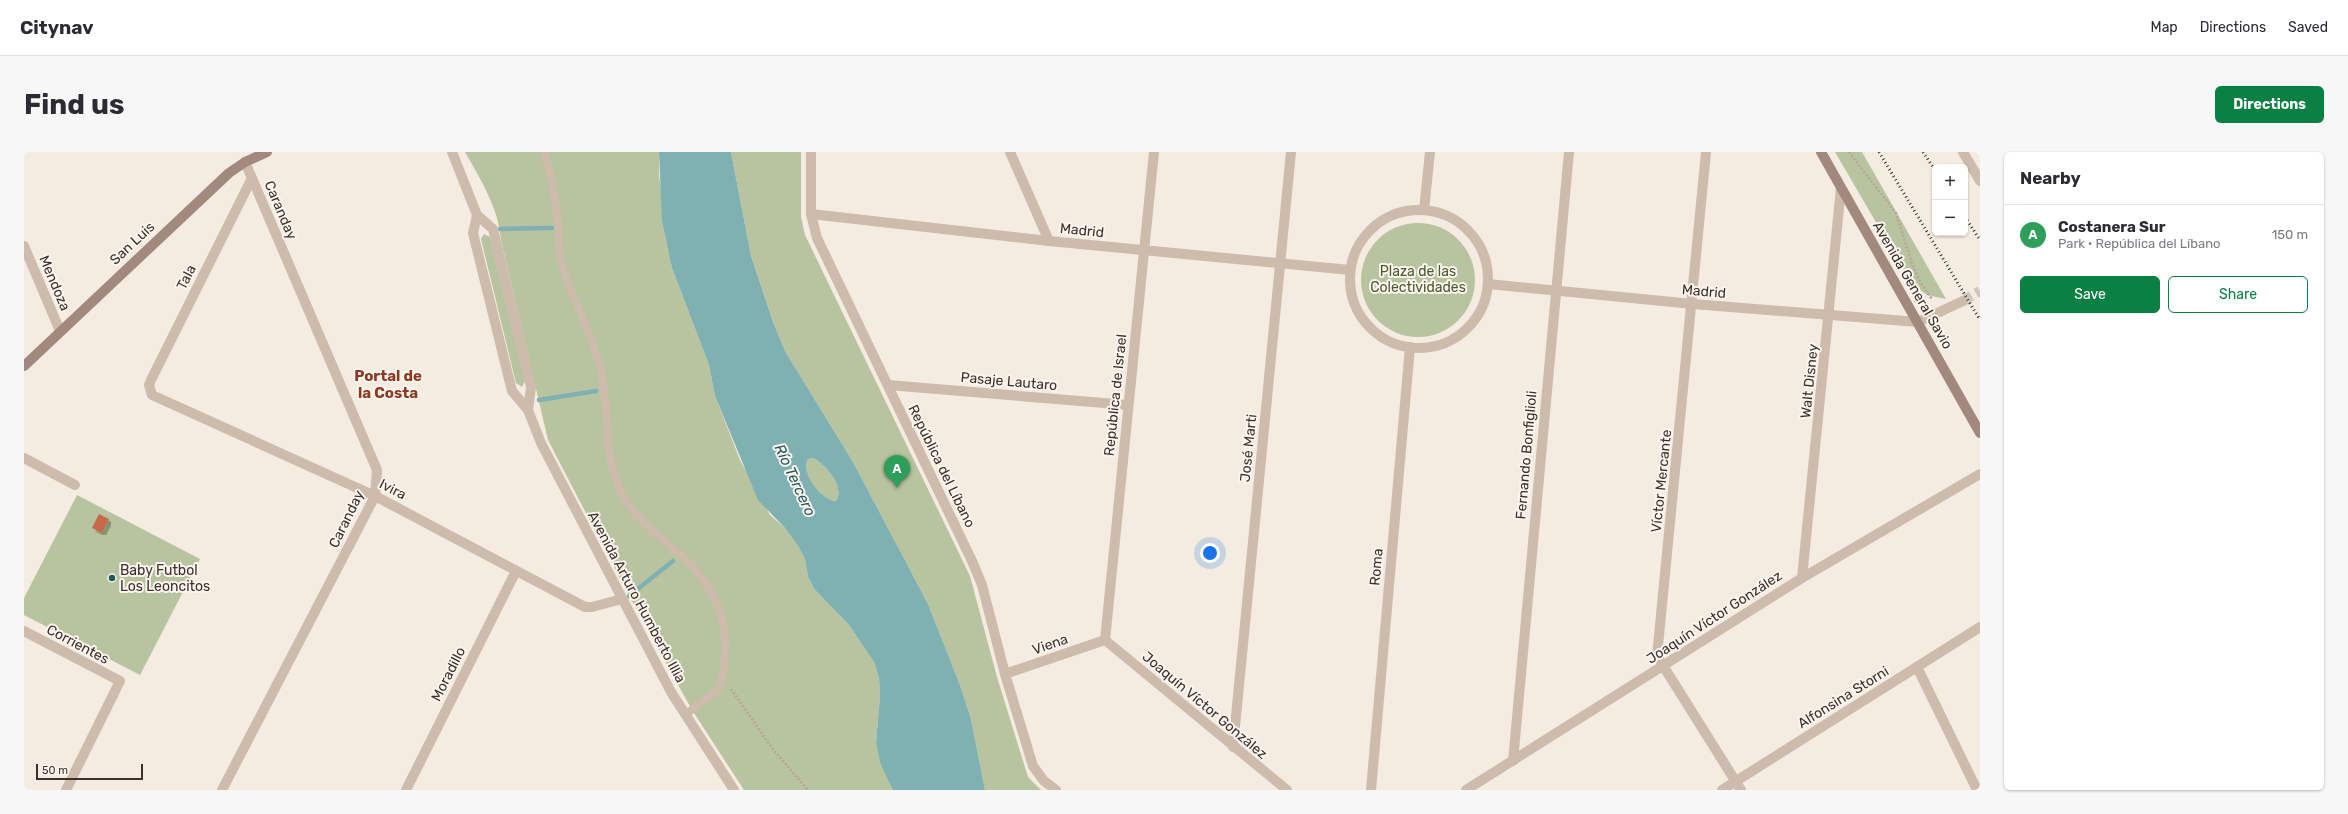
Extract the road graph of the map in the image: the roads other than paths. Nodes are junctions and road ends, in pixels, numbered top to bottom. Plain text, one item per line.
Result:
1 (267, 152) edge
2 (452, 152) edge
3 (544, 152) edge
4 (811, 152) edge
5 (1010, 152) edge
6 (1154, 152) edge
7 (1291, 152) edge
8 (1430, 152) edge
9 (1569, 152) edge
10 (1706, 152) edge
11 (1821, 152) edge
12 (1963, 152) edge
13 (245, 162) junction
14 (252, 178) junction
15 (1980, 181) edge
16 (1841, 188) junction
17 (1424, 210) junction
18 (811, 214) junction
19 (477, 215) junction
20 (1049, 240) junction
21 (24, 246) edge
22 (1145, 250) junction
23 (1280, 263) junction
24 (1350, 270) junction
25 (1488, 284) junction
26 (1554, 291) junction
27 (1963, 301) tunnel mouth
28 (1693, 304) junction
29 (1830, 316) junction
30 (1918, 322) junction
31 (60, 331) junction
32 (1410, 347) junction
33 (24, 366) edge
34 (888, 385) junction
35 (149, 391) joint
36 (1128, 405) junction
37 (528, 410) junction
38 (1980, 433) edge
39 (24, 458) edge
40 (1980, 474) edge
41 (75, 485) dead end
42 (375, 496) junction
43 (516, 571) junction
44 (1802, 578) junction
45 (622, 599) junction
46 (1980, 627) edge
47 (24, 631) edge
48 (1105, 640) junction
49 (1917, 666) junction
50 (1663, 667) junction
51 (1005, 674) junction
52 (685, 715) junction
53 (1233, 747) junction
54 (1513, 761) junction
55 (1738, 786) edge
56 (66, 790) edge
57 (222, 790) edge
58 (406, 790) edge
59 (734, 790) edge
60 (1056, 790) edge
61 (1287, 790) edge
62 (1371, 790) edge
63 (1466, 790) edge
64 (1722, 790) edge
65 (1977, 790) edge

1 - 13 main road, San Luis
2 - 19 street, Avenida Arturo Humberto Illia
3 - 52 lane
4 - 18 street, República del Líbano
5 - 20 street
6 - 22 street, República de Israel
7 - 23 street, José Marti
8 - 17 street
9 - 26 street, Fernando Bonfiglioli
10 - 28 street, Víctor Mercante
11 - 16 main road, Avenida General Savio
12 - 15 street
13 - 14 street, Caranday
13 - 31 main road, San Luis
14 - 35 street, Tala
14 - 42 street, Caranday
16 - 29 street, Walt Disney
16 - 30 main road, Avenida General Savio
17 - 24 street
17 - 25 street
18 - 20 street, Madrid
18 - 34 street, República del Líbano
19 - 37 street, Avenida Arturo Humberto Illia
19 - 37 street, Avenida Arturo Humberto Illia
20 - 22 street, Madrid
21 - 31 street, Mendoza
22 - 23 street, Madrid
22 - 36 street, República de Israel
23 - 24 street, Madrid
23 - 53 street, José Marti
24 - 32 street
25 - 26 street, Madrid
25 - 32 street
26 - 28 street, Madrid
26 - 54 street, Fernando Bonfiglioli
27 - 30 street
28 - 29 street, Madrid
28 - 50 street, Víctor Mercante
29 - 30 street, Madrid
29 - 44 street, Walt Disney
30 - 38 main road, Avenida General Savio
31 - 33 main road, San Luis
32 - 62 street, Roma
34 - 36 street, Pasaje Lautaro
34 - 51 street, República del Líbano
35 - 42 street, Ivira
36 - 48 street, República de Israel
37 - 45 street, Avenida Arturo Humberto Illia
39 - 41 street
40 - 44 street, Joaquín Víctor González
42 - 43 street, Ivira
42 - 57 street, Caranday
43 - 45 street, Ivira
43 - 58 street, Moradillo
44 - 50 street, Joaquín Víctor González
45 - 52 street, Avenida Arturo Humberto Illia
46 - 49 street, Alfonsina Storni
47 - 56 street, Corrientes
48 - 51 street, Viena
48 - 53 street, Joaquín Víctor González
49 - 55 street, Alfonsina Storni
49 - 65 street
50 - 54 street, Joaquín Víctor González
50 - 55 street, Víctor Mercante
51 - 60 street, República del Líbano
52 - 59 street, Avenida Arturo Humberto Illia
53 - 61 street, Joaquín Víctor González
54 - 63 street, Joaquín Víctor González
55 - 64 street, Alfonsina Storni

